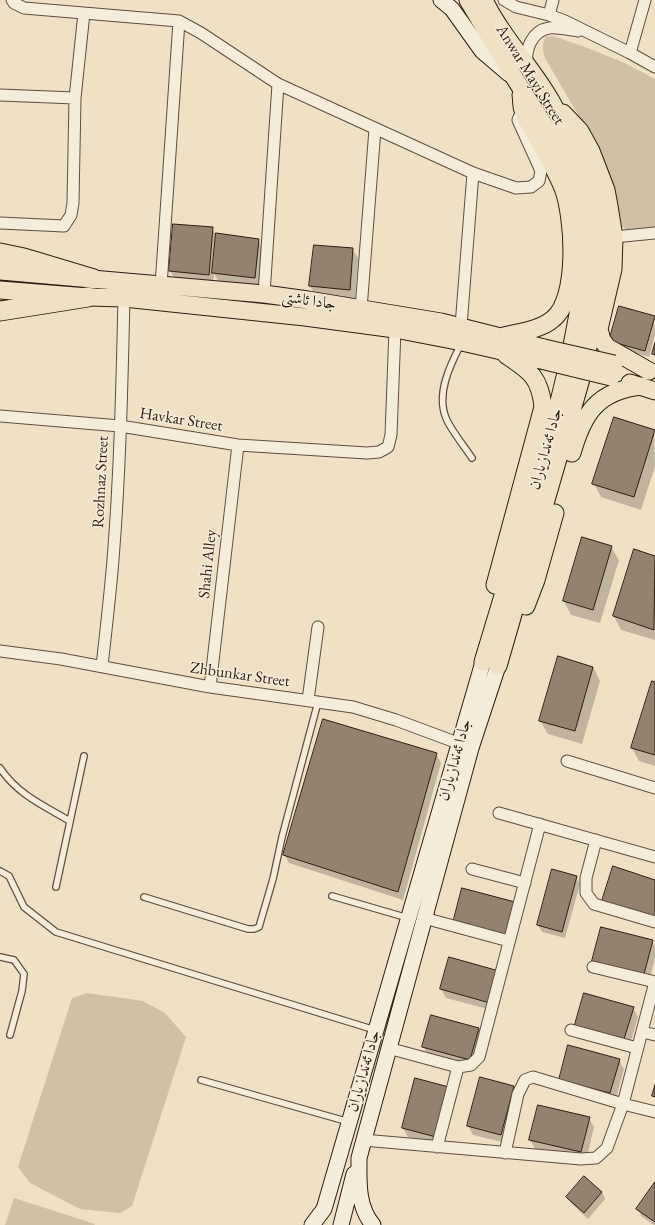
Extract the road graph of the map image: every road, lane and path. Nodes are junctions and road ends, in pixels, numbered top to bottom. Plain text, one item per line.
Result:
1 (12, 0) edge
2 (442, 0) edge
3 (468, 0) edge
4 (484, 0) edge
5 (504, 0) edge
6 (553, 0) edge
7 (646, 0) edge
8 (84, 13) junction
9 (549, 15) junction
10 (179, 21) junction
11 (584, 32) junction
12 (630, 53) junction
13 (527, 67) junction
14 (655, 67) edge
15 (517, 83) junction
16 (278, 84) junction
17 (0, 95) edge
18 (75, 98) junction
19 (550, 100) junction
20 (523, 111) junction
21 (375, 129) junction
22 (473, 173) junction
23 (0, 223) edge
24 (655, 233) edge
25 (614, 237) junction
26 (0, 253) edge
27 (0, 271) edge
28 (94, 278) junction
29 (161, 286) junction
30 (0, 290) edge
31 (590, 291) junction
32 (264, 294) junction
33 (88, 297) junction
34 (124, 298) junction
35 (361, 308) junction
36 (0, 311) edge
37 (395, 329) junction
38 (462, 334) junction
39 (500, 343) junction
40 (612, 371) junction
41 (652, 372) edge
42 (648, 389) edge
43 (0, 416) edge
44 (120, 426) junction
45 (238, 445) junction
46 (472, 458) dead end
47 (318, 627) dead end
48 (0, 651) edge
49 (491, 664) junction
50 (102, 666) junction
51 (210, 687) junction
52 (313, 701) junction
53 (466, 746) junction
54 (84, 756) dead end
55 (567, 761) dead end
56 (0, 768) edge
57 (655, 788) edge
58 (499, 813) dead end
59 (70, 821) junction
60 (540, 824) junction
61 (596, 840) junction
62 (655, 857) edge
63 (472, 869) dead end
64 (0, 871) edge
65 (524, 883) junction
66 (56, 887) dead end
67 (144, 896) dead end
68 (332, 896) dead end
69 (409, 918) junction
70 (424, 918) junction
71 (655, 922) edge
72 (509, 941) junction
73 (0, 957) edge
74 (593, 967) dead end
75 (376, 1030) junction
76 (571, 1030) dead end
77 (642, 1032) junction
78 (655, 1035) edge
79 (10, 1036) dead end
80 (388, 1048) junction
81 (638, 1048) junction
82 (458, 1067) junction
83 (201, 1080) dead end
84 (623, 1104) junction
85 (655, 1112) edge
86 (349, 1122) junction
87 (363, 1140) junction
88 (437, 1147) junction
89 (505, 1153) junction
90 (359, 1158) junction
91 (324, 1209) junction
92 (312, 1225) edge
93 (320, 1225) edge
94 (341, 1225) edge
95 (373, 1225) edge

1 - 8 street
2 - 15 main road
3 - 15 main road, Anwar Mayi Street
4 - 13 main road, Anwar Mayi Street
5 - 9 street
6 - 9 street
7 - 12 street
8 - 10 street
8 - 18 street
9 - 11 street
10 - 16 street
10 - 29 street
11 - 12 street
11 - 13 street
12 - 14 street
13 - 19 main road, Anwar Mayi Street
15 - 20 main road
15 - 31 main road, Anwar Mayi Street
16 - 21 street
16 - 32 street
17 - 18 street
18 - 23 street
19 - 25 main road
19 - 31 main road, Anwar Mayi Street
20 - 22 street
20 - 39 main road
21 - 22 street
21 - 35 street
22 - 38 street
24 - 25 street
25 - 41 main road
26 - 28 highway
27 - 28 main road, جادا ئاشتی
28 - 29 main road, جادا ئاشتی
29 - 32 main road, جادا ئاشتی
30 - 33 main road, جادا ئاشتی
31 - 49 main road, جادا ئەندازیاران
32 - 35 main road, جادا ئاشتی
33 - 34 main road, جادا ئاشتی
33 - 36 highway
34 - 37 main road, جادا ئاشتی
34 - 44 street, Rozhnaz Street
35 - 38 main road, جادا ئاشتی
37 - 38 main road, جادا ئاشتی
37 - 45 street, Havkar Street
38 - 39 main road, جادا ئاشتی
38 - 46 lane
39 - 40 main road, جادا ئاشتی, bridge
39 - 49 main road
40 - 41 main road
40 - 42 main road
42 - 49 main road
43 - 44 street, Havkar Street
44 - 45 street, Havkar Street
44 - 50 street, Rozhnaz Street
45 - 51 street, Shahi Alley
47 - 52 street
48 - 50 street, Zhbunkar Street
49 - 53 main road, جادا ئەندازیاران
50 - 51 street, Zhbunkar Street
51 - 52 street, Zhbunkar Street
52 - 53 street, Zhbunkar Street
52 - 67 lane
53 - 69 main road, جادا ئەندازیاران
53 - 70 main road, جادا ئەندازیاران
54 - 59 lane
55 - 57 street
56 - 59 lane
58 - 60 street
59 - 66 lane
60 - 61 street
60 - 65 street
61 - 62 street
61 - 71 street
63 - 65 street
64 - 75 lane
65 - 72 street
68 - 69 lane
69 - 75 main road, جادا ئەندازیاران
70 - 72 street
70 - 80 main road, جادا ئەندازیاران
72 - 82 street
73 - 79 lane
74 - 77 street
75 - 86 main road, جادا ئەندازیاران
76 - 81 street
77 - 78 street
77 - 81 street
80 - 82 street
80 - 87 main road, جادا ئەندازیاران
81 - 84 street
82 - 88 street
83 - 86 lane
84 - 85 street
84 - 89 street
84 - 89 street
86 - 91 main road, جادا ئەندازیاران
87 - 88 street
87 - 90 main road, جادا ئەندازیاران
88 - 89 street
90 - 94 main road
90 - 95 main road, جادا ئەندازیاران
91 - 92 main road, جادا ئەندازیاران
91 - 93 main road

